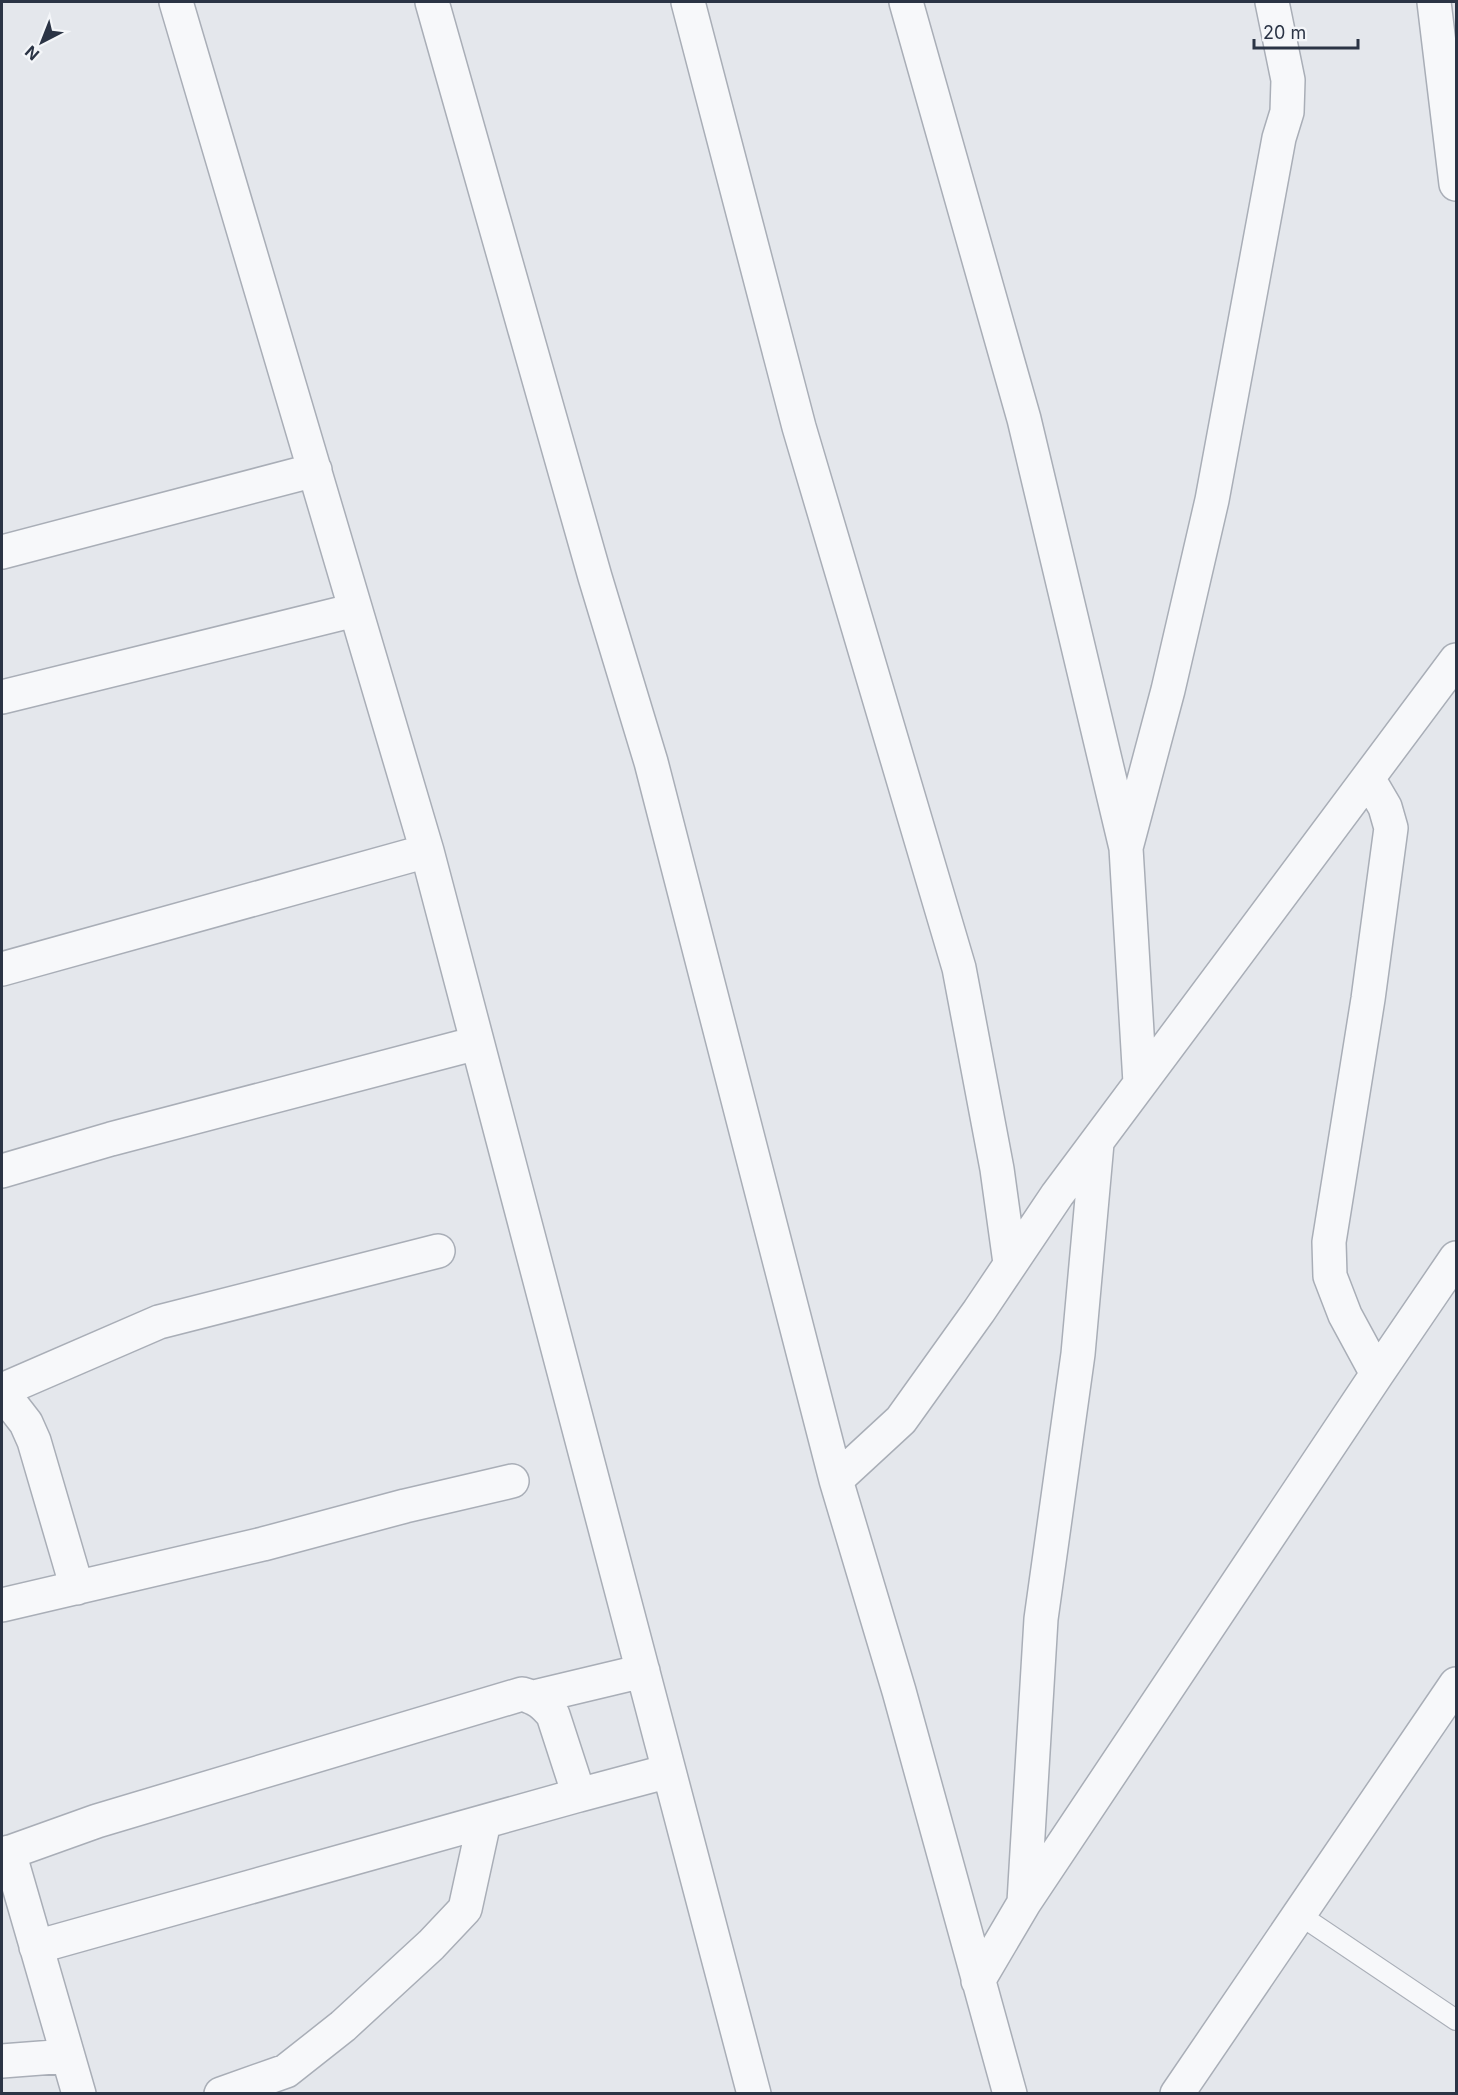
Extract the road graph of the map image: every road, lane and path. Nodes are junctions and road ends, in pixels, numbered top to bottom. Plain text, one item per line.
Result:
1 (176, 2) edge
2 (432, 2) edge
3 (688, 2) edge
4 (906, 2) edge
5 (1272, 2) edge
6 (1434, 2) edge
7 (1456, 184) edge
8 (315, 470) junction
9 (2, 552) edge
10 (355, 610) junction
11 (1456, 660) edge
12 (2, 697) edge
13 (1368, 778) junction
14 (1126, 848) junction
15 (427, 851) junction
16 (2, 969) edge
17 (477, 1043) junction
18 (1140, 1083) junction
19 (1097, 1143) junction
20 (2, 1171) edge
21 (438, 1251) dead end
22 (1456, 1258) edge
23 (1010, 1263) junction
24 (1377, 1374) junction
25 (2, 1391) edge
26 (836, 1480) junction
27 (512, 1481) dead end
28 (77, 1588) junction
29 (2, 1605) edge
30 (643, 1671) junction
31 (1453, 1696) edge
32 (534, 1697) junction
33 (669, 1771) junction
34 (579, 1795) junction
35 (484, 1822) junction
36 (5, 1853) edge
37 (1024, 1904) junction
38 (1300, 1915) junction
39 (36, 1947) junction
40 (978, 1981) junction
41 (1456, 2020) edge
42 (67, 2056) junction
43 (2, 2061) edge
44 (79, 2094) edge
45 (221, 2094) edge
46 (754, 2094) edge
47 (1010, 2094) edge
48 (1177, 2094) edge

1 - 8 street
2 - 26 street
3 - 23 street
4 - 14 street
5 - 14 street
6 - 7 street
8 - 9 street
8 - 10 street
10 - 12 street
10 - 15 street
11 - 13 street
13 - 18 street
13 - 24 street
14 - 18 street
15 - 16 street
15 - 17 street
17 - 20 street
17 - 30 street
18 - 19 street
19 - 23 street
19 - 37 street
21 - 25 street
22 - 24 street
23 - 26 street
24 - 37 street
25 - 28 street
26 - 40 street
27 - 28 street
28 - 29 street
30 - 32 street
30 - 33 street
31 - 38 street
32 - 34 street
32 - 36 street
33 - 34 street
33 - 46 street
34 - 35 street
35 - 39 street
35 - 45 street
36 - 39 street
37 - 40 street
38 - 41 lane
38 - 48 street
39 - 42 street
40 - 47 street
42 - 43 street
42 - 44 street

